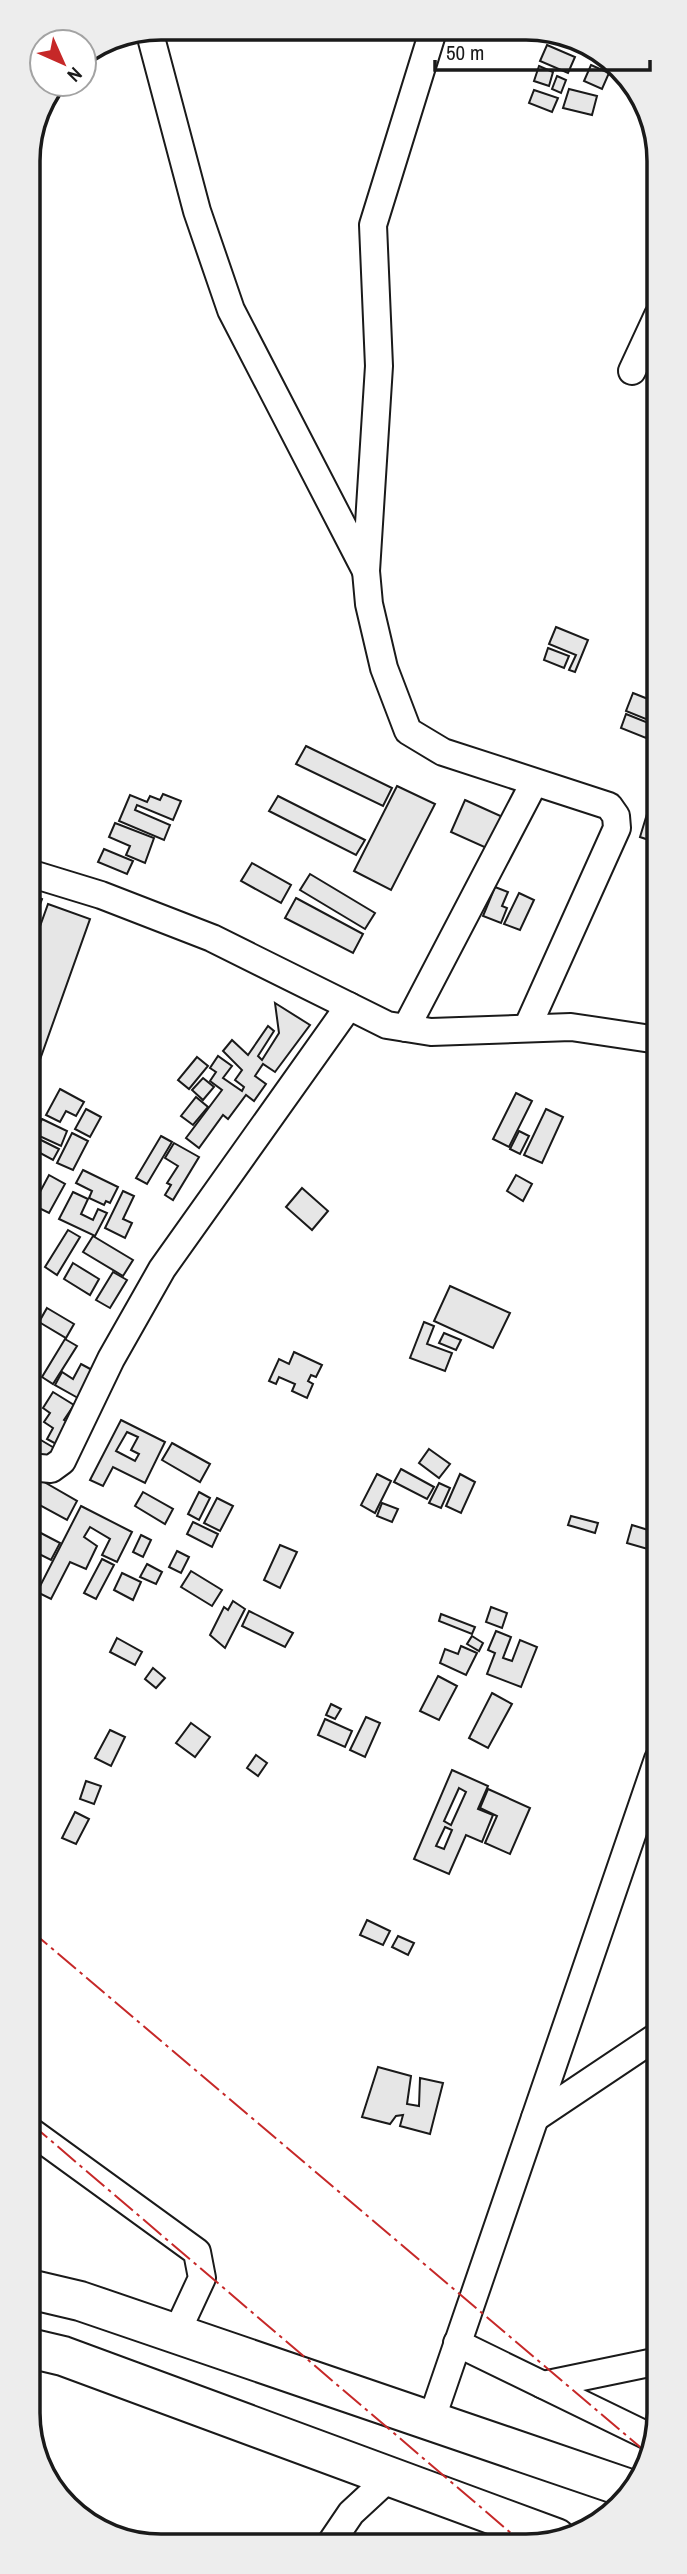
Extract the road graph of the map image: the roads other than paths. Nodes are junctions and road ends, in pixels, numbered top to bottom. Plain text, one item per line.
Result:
1 (430, 40) edge
2 (152, 41) edge
3 (647, 339) edge
4 (632, 371) dead end
5 (366, 571) junction
6 (534, 783) junction
7 (41, 877) edge
8 (349, 1006) junction
9 (406, 1028) junction
10 (527, 1028) junction
11 (647, 1038) edge
12 (40, 1468) edge
13 (646, 1796) edge
14 (646, 2044) edge
15 (535, 2118) junction
16 (40, 2138) edge
17 (40, 2292) edge
18 (176, 2334) junction
19 (457, 2343) junction
20 (40, 2350) edge
21 (646, 2364) edge
22 (543, 2385) junction
23 (431, 2421) junction
24 (644, 2434) edge
25 (391, 2476) junction
26 (620, 2487) edge
27 (542, 2533) edge
28 (337, 2534) edge

1 - 5 street
2 - 5 street
3 - 4 street
5 - 6 street
6 - 9 street
6 - 10 street
7 - 8 street
8 - 9 street
8 - 12 street
9 - 10 street
10 - 11 street
13 - 15 street
14 - 15 street
15 - 19 street
16 - 18 street
17 - 18 main road
18 - 23 main road
19 - 22 street
19 - 23 street
20 - 25 main road
21 - 22 street
22 - 24 street
23 - 26 main road
25 - 27 main road
25 - 28 street

